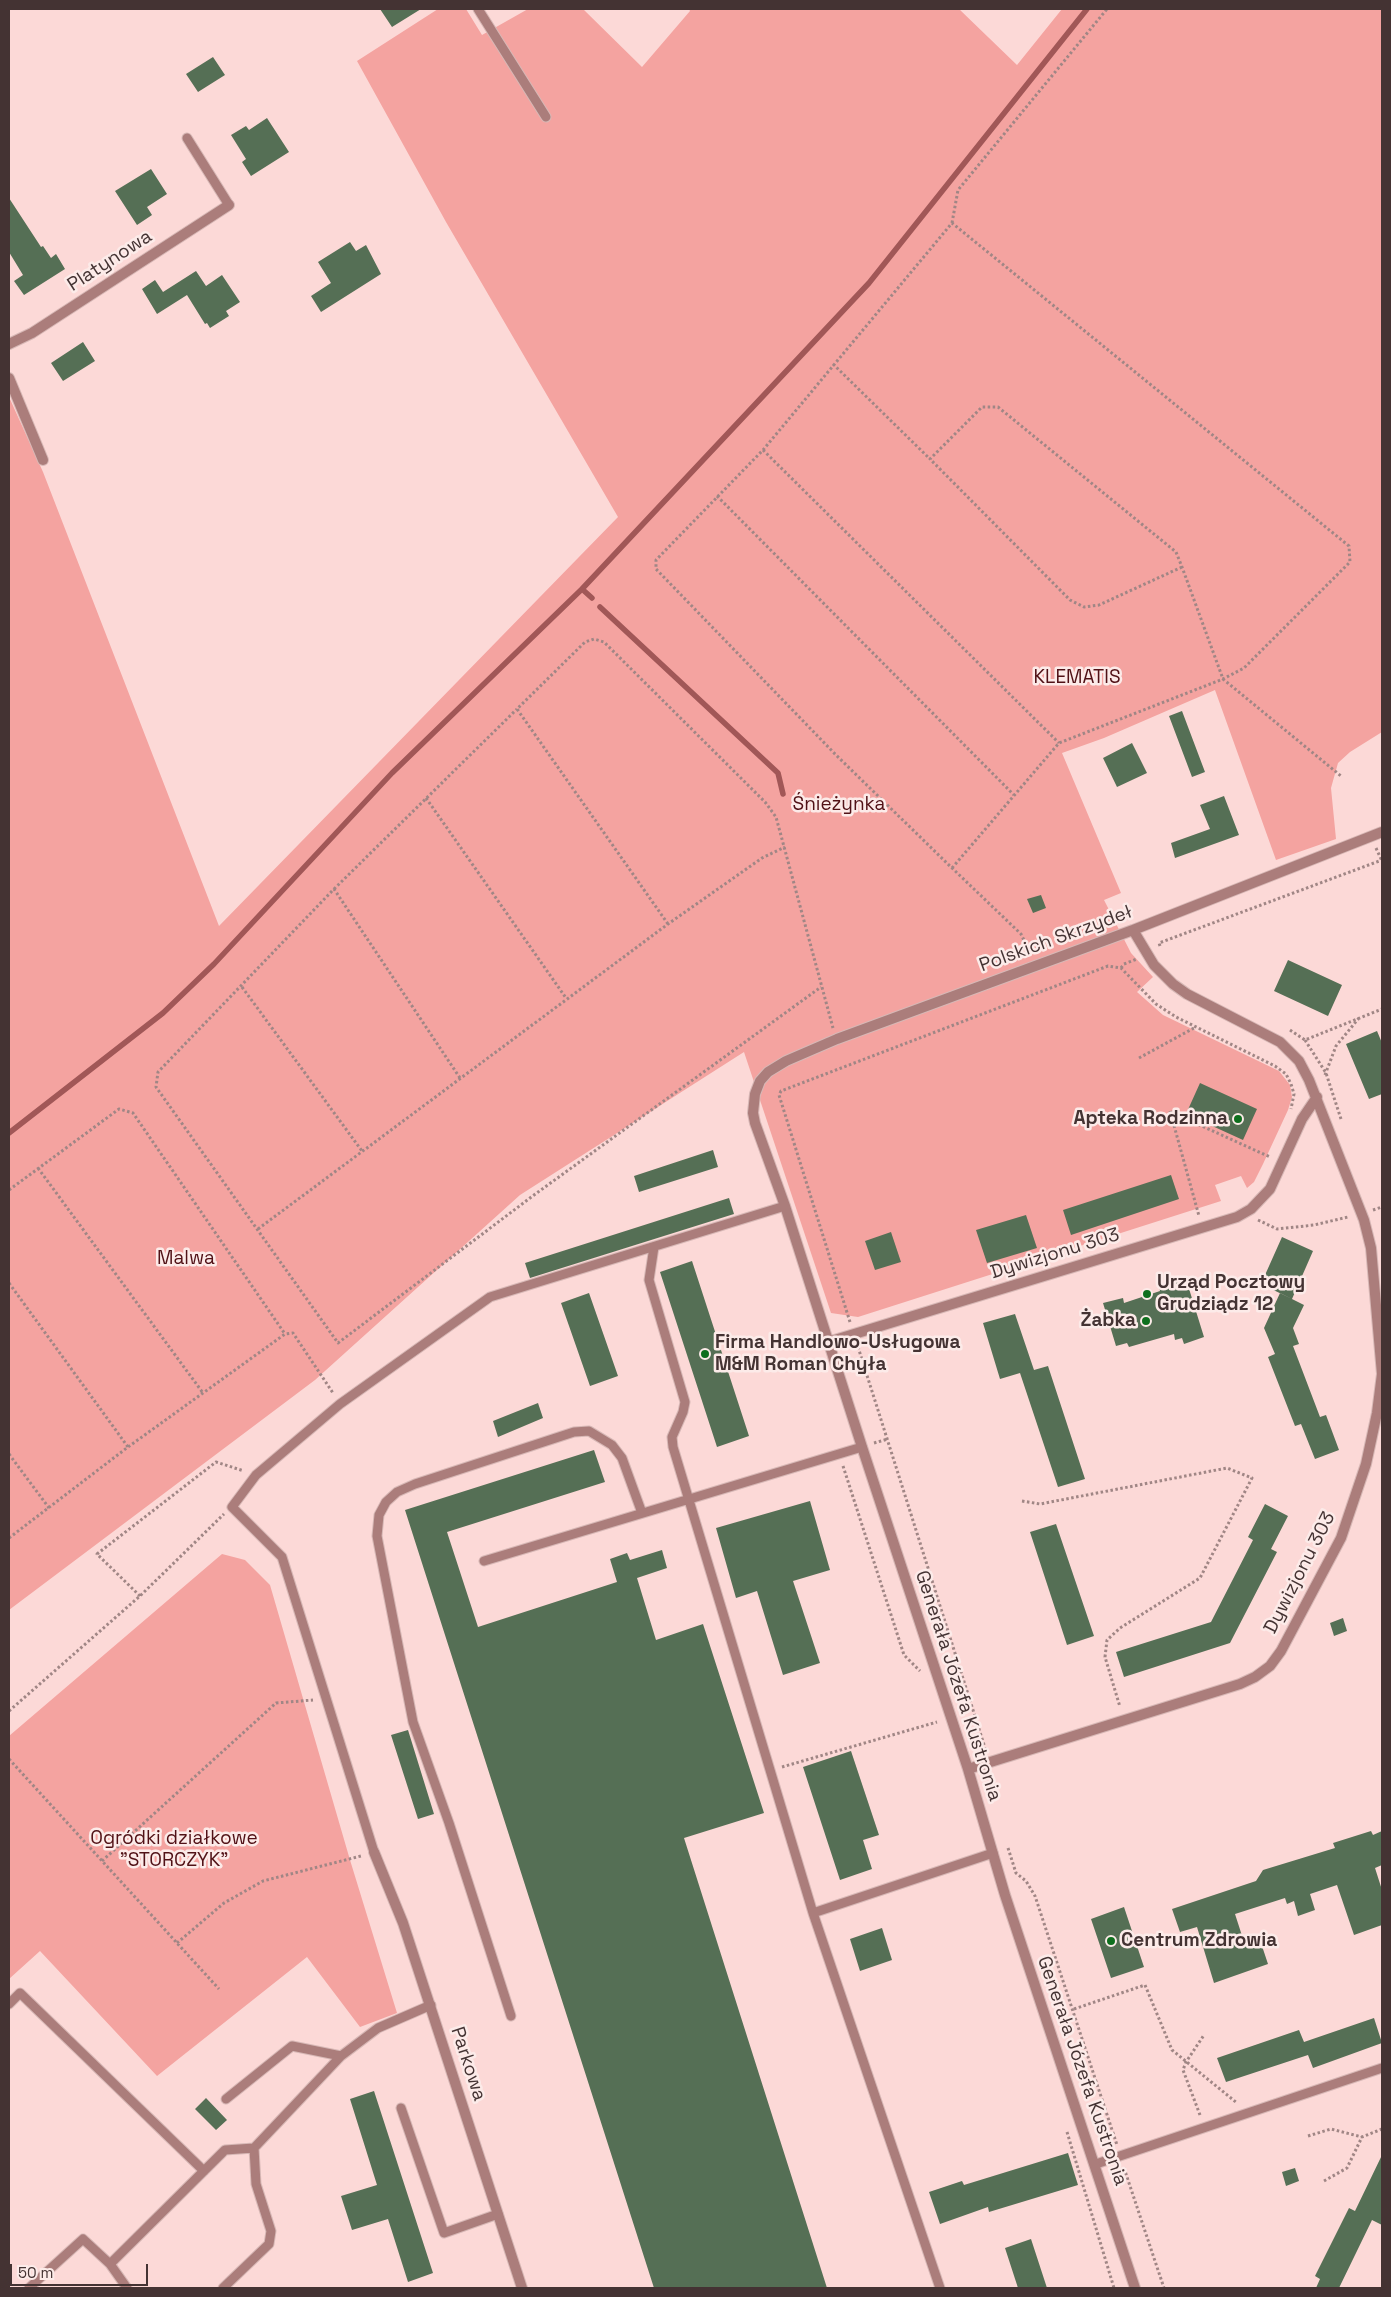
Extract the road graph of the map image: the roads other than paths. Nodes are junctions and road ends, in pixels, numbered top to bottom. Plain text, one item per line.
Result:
1 (478, 9) edge
2 (546, 117) dead end
3 (187, 138) dead end
4 (230, 205) joint
5 (9, 344) edge
6 (9, 378) edge
7 (43, 460) dead end
8 (1382, 832) edge
9 (1134, 930) junction
10 (755, 1094) joint
11 (1316, 1097) junction
12 (785, 1206) junction
13 (654, 1247) junction
14 (828, 1342) junction
15 (862, 1447) junction
16 (688, 1499) junction
17 (642, 1513) junction
18 (484, 1561) dead end
19 (968, 1769) junction
20 (374, 1852) joint
21 (993, 1853) junction
22 (813, 1913) junction
23 (9, 2004) edge
24 (431, 2005) junction
25 (511, 2016) dead end
26 (341, 2056) junction
27 (1382, 2068) edge
28 (226, 2099) dead end
29 (402, 2108) dead end
30 (254, 2148) junction
31 (1096, 2164) junction
32 (204, 2171) junction
33 (498, 2214) junction
34 (110, 2264) junction
35 (29, 2288) edge
36 (128, 2288) edge
37 (223, 2288) edge
38 (522, 2288) edge
39 (940, 2288) edge
40 (1135, 2288) edge

1 - 2 lane
3 - 4 lane
4 - 5 street, Platynowa
6 - 7 street
8 - 9 street, Polskich Skrzydeł
9 - 10 street, Polskich Skrzydeł
9 - 11 street, Dywizjonu 303
10 - 12 street, Generała Józefa Kustronia
11 - 14 street, Dywizjonu 303
11 - 19 street, Dywizjonu 303
12 - 13 lane
12 - 14 street, Generała Józefa Kustronia
13 - 16 lane
13 - 20 lane
14 - 15 street, Generała Józefa Kustronia
15 - 16 lane
15 - 19 street, Generała Józefa Kustronia
16 - 17 lane
16 - 22 lane
17 - 18 lane
17 - 25 lane
19 - 21 street, Generała Józefa Kustronia
20 - 24 street, Parkowa
21 - 22 lane
21 - 31 street, Generała Józefa Kustronia
22 - 39 lane
23 - 32 lane
24 - 26 lane
24 - 33 street, Parkowa
26 - 28 lane
26 - 30 lane
27 - 31 lane
29 - 33 lane
30 - 32 lane
30 - 37 lane
31 - 40 street, Generała Józefa Kustronia
32 - 34 lane
33 - 38 street, Parkowa
34 - 35 lane
34 - 36 lane

